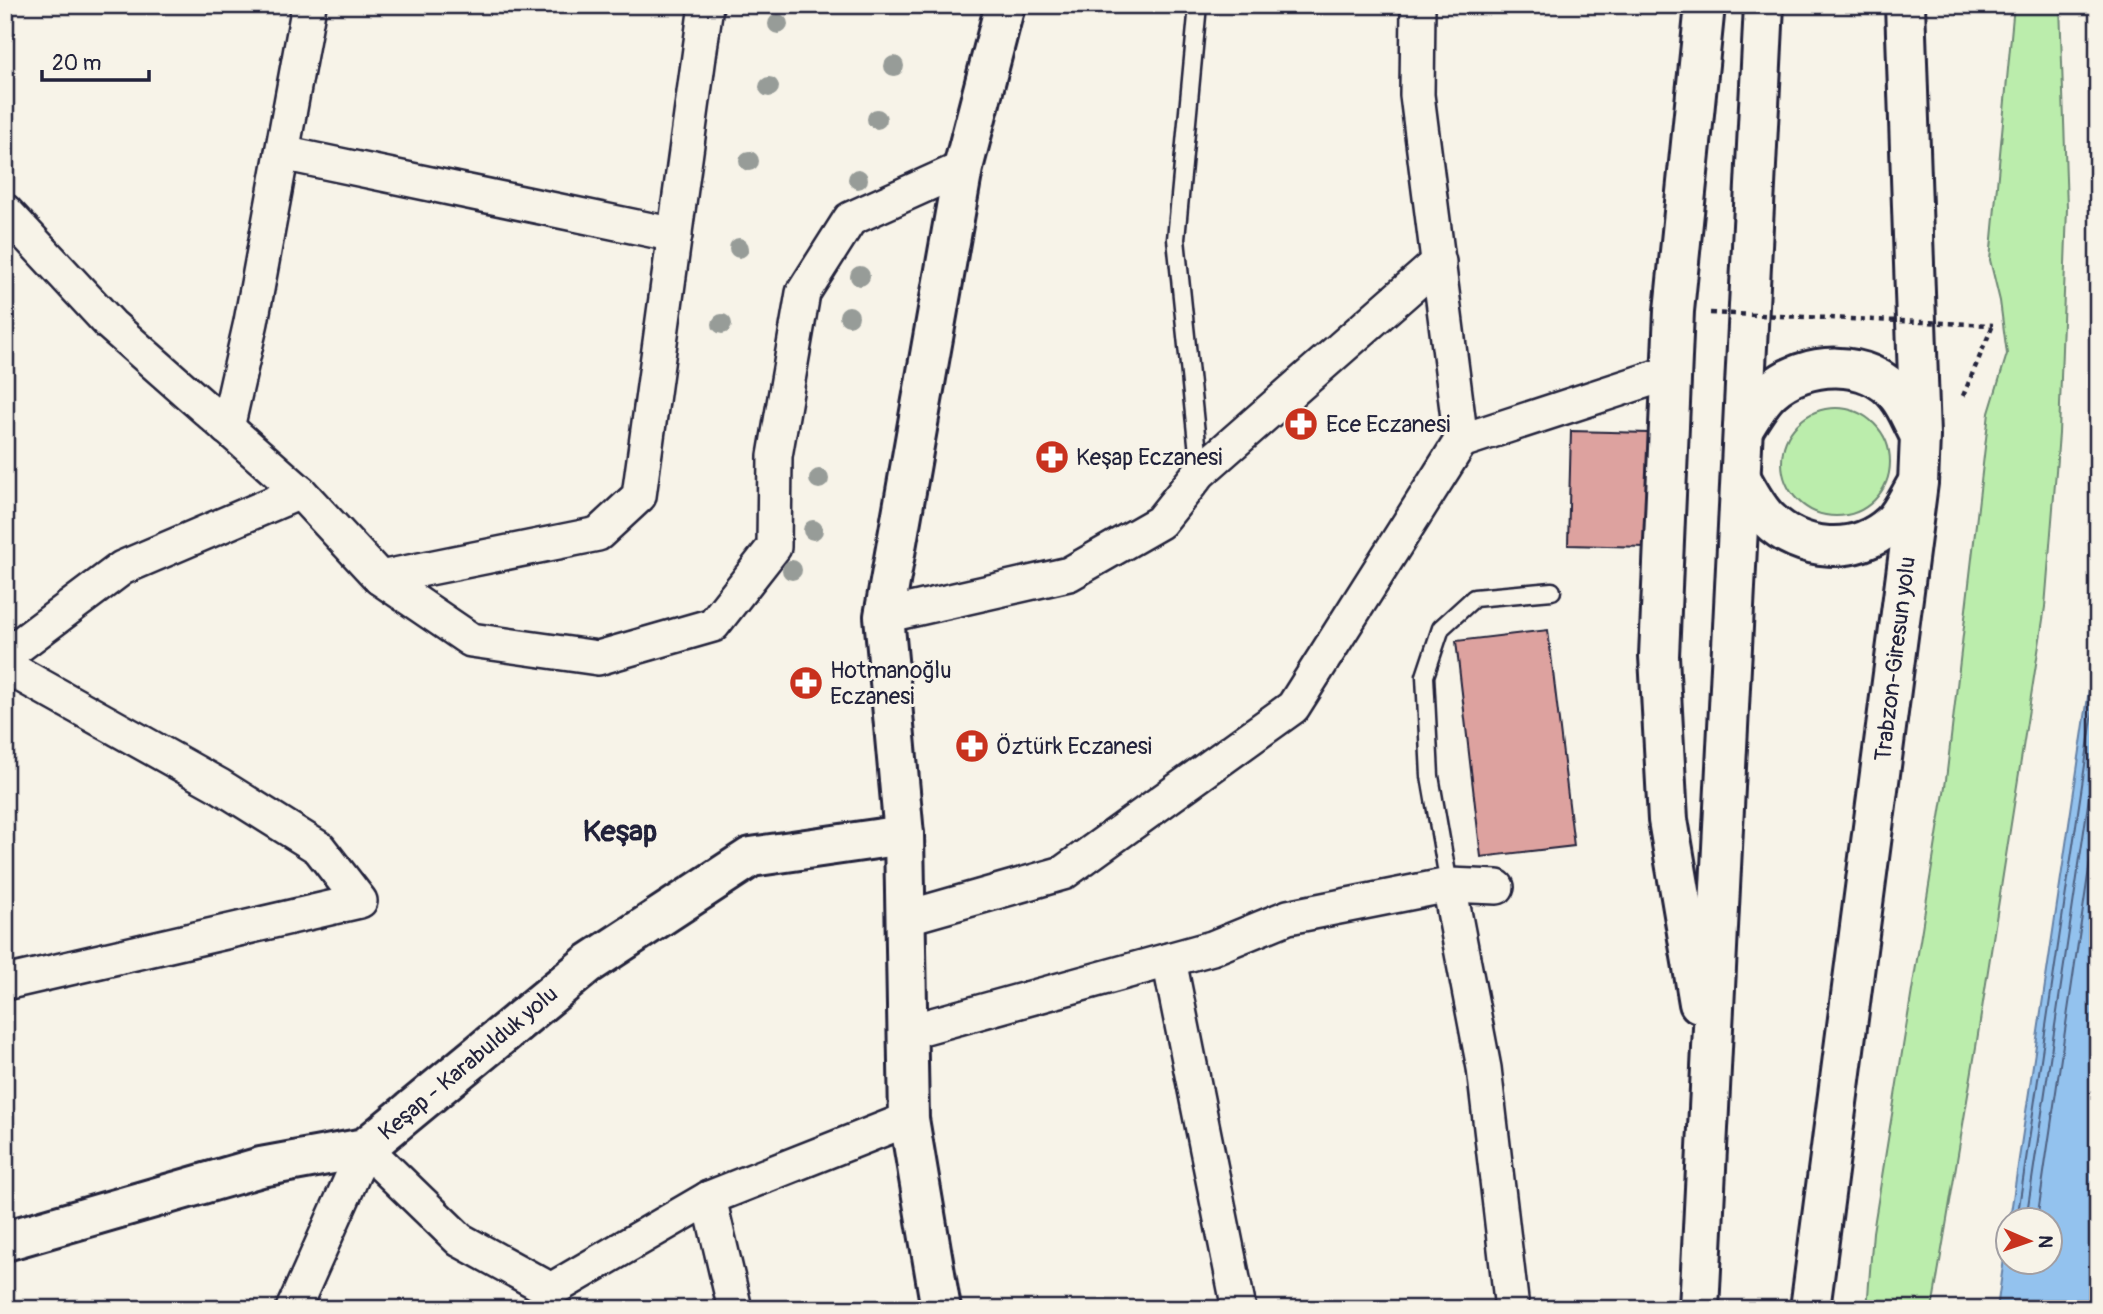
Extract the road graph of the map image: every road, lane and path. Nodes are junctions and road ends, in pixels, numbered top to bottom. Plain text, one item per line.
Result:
1 (309, 5) edge
2 (706, 5) edge
3 (1005, 5) edge
4 (1198, 5) edge
5 (1418, 5) edge
6 (1705, 5) edge
7 (1764, 5) edge
8 (1905, 5) edge
9 (282, 153) junction
10 (963, 168) junction
11 (5, 211) edge
12 (675, 235) junction
13 (1439, 262) junction
14 (1710, 313) dead end
15 (1672, 372) junction
16 (1963, 396) dead end
17 (227, 428) junction
18 (1743, 430) junction
19 (1920, 436) junction
20 (1461, 441) junction
21 (1200, 472) junction
22 (1741, 478) junction
23 (1918, 483) junction
24 (300, 492) junction
25 (380, 578) junction
26 (1552, 591) dead end
27 (884, 616) junction
28 (5, 656) edge
29 (5, 666) edge
30 (904, 835) junction
31 (1449, 885) junction
32 (1497, 887) dead end
33 (905, 918) junction
34 (1169, 960) junction
35 (5, 983) edge
36 (907, 1032) junction
37 (1711, 1070) junction
38 (909, 1119) junction
39 (365, 1148) junction
40 (709, 1198) junction
41 (5, 1241) edge
42 (553, 1299) edge
43 (293, 1309) edge
44 (734, 1309) edge
45 (941, 1309) edge
46 (1239, 1309) edge
47 (1512, 1309) edge
48 (1699, 1309) edge
49 (1810, 1309) edge

1 - 9 street
2 - 12 street
3 - 10 main road
4 - 21 lane
5 - 13 street
6 - 15 main road
7 - 18 main road
8 - 19 main road, Trabzon-Giresun yolu
9 - 12 street
9 - 17 street
10 - 25 street
10 - 27 main road
11 - 17 street
12 - 25 street
13 - 20 street
13 - 21 street
14 - 16 path, bridge
15 - 20 street
15 - 37 main road
17 - 24 street
18 - 19 main road
18 - 22 main road
19 - 23 main road, Trabzon-Giresun yolu
20 - 33 street
21 - 27 street
22 - 23 main road
22 - 37 main road
23 - 49 main road, Trabzon-Giresun yolu
24 - 25 street
24 - 28 street
26 - 31 lane
27 - 30 main road
29 - 35 street
30 - 33 main road
30 - 39 main road, Keşap - Karabulduk yolu
31 - 32 street
31 - 34 street
31 - 47 street
33 - 36 main road
34 - 36 street
34 - 46 street
36 - 38 main road
37 - 48 main road
38 - 40 street
38 - 45 main road
39 - 41 main road, Keşap - Karabulduk yolu
39 - 42 street
39 - 43 street
40 - 42 street
40 - 44 street

